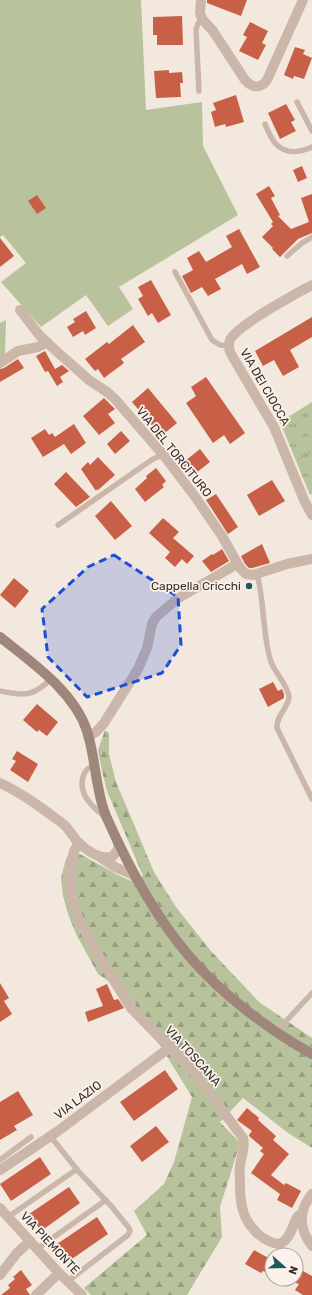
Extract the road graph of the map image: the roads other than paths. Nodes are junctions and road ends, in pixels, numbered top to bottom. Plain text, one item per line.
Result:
1 (201, 0) edge
2 (303, 0) edge
3 (202, 19) junction
4 (199, 91) dead end
5 (297, 102) dead end
6 (265, 124) dead end
7 (312, 131) edge
8 (312, 147) edge
9 (312, 237) edge
10 (287, 256) dead end
11 (175, 272) dead end
12 (312, 285) edge
13 (20, 310) dead end
14 (47, 342) junction
15 (229, 346) junction
16 (0, 362) edge
17 (163, 455) junction
18 (312, 515) edge
19 (58, 525) dead end
20 (312, 559) edge
21 (238, 564) junction
22 (257, 574) junction
23 (0, 637) edge
24 (51, 680) junction
25 (0, 690) edge
26 (88, 736) junction
27 (94, 766) junction
28 (0, 783) edge
29 (312, 799) edge
30 (109, 822) junction
31 (118, 842) junction
32 (79, 843) junction
33 (105, 859) junction
34 (128, 861) junction
35 (137, 879) junction
36 (312, 992) edge
37 (276, 1032) junction
38 (169, 1048) junction
39 (312, 1054) edge
40 (31, 1137) dead end
41 (51, 1137) junction
42 (0, 1160) edge
43 (77, 1169) junction
44 (0, 1170) edge
45 (312, 1194) edge
46 (106, 1200) junction
47 (0, 1208) edge
48 (302, 1214) junction
49 (8, 1218) junction
50 (30, 1241) junction
51 (312, 1246) edge
52 (37, 1249) junction
53 (60, 1273) junction
54 (0, 1275) edge
55 (68, 1281) junction
56 (36, 1295) edge
57 (82, 1295) edge

1 - 3 street
2 - 3 street
3 - 4 lane
5 - 7 lane
6 - 8 lane
9 - 10 lane
11 - 15 lane
12 - 15 street, VIA DEI CIOCCA
13 - 14 street, VIA DEL TORCITURO
14 - 16 street
14 - 17 street, VIA DEL TORCITURO
15 - 18 street, VIA DEI CIOCCA
17 - 19 lane
17 - 21 street, VIA DEL TORCITURO
20 - 22 street
21 - 22 street, VIA DEL TORCITURO
21 - 26 street
22 - 29 lane
23 - 24 main road
24 - 25 lane
24 - 26 main road
26 - 27 main road
27 - 30 main road
27 - 30 lane
28 - 32 street
30 - 31 main road
31 - 33 street
31 - 34 main road
32 - 33 street
32 - 38 street, VIA TOSCANA
33 - 34 street
33 - 35 street
34 - 35 main road
35 - 37 main road
36 - 37 lane
37 - 39 main road
38 - 41 street, VIA LAZIO
38 - 48 street, VIA TOSCANA
40 - 42 lane
41 - 43 lane
41 - 44 street, VIA LAZIO
43 - 46 lane
43 - 49 lane
45 - 48 street
46 - 52 lane
46 - 55 lane
47 - 49 street, VIA PIEMONTE
48 - 51 street
49 - 50 street, VIA PIEMONTE
50 - 52 street, VIA PIEMONTE
50 - 54 street
52 - 53 street, VIA PIEMONTE
53 - 55 street, VIA PIEMONTE
53 - 56 street
55 - 57 street, VIA PIEMONTE

